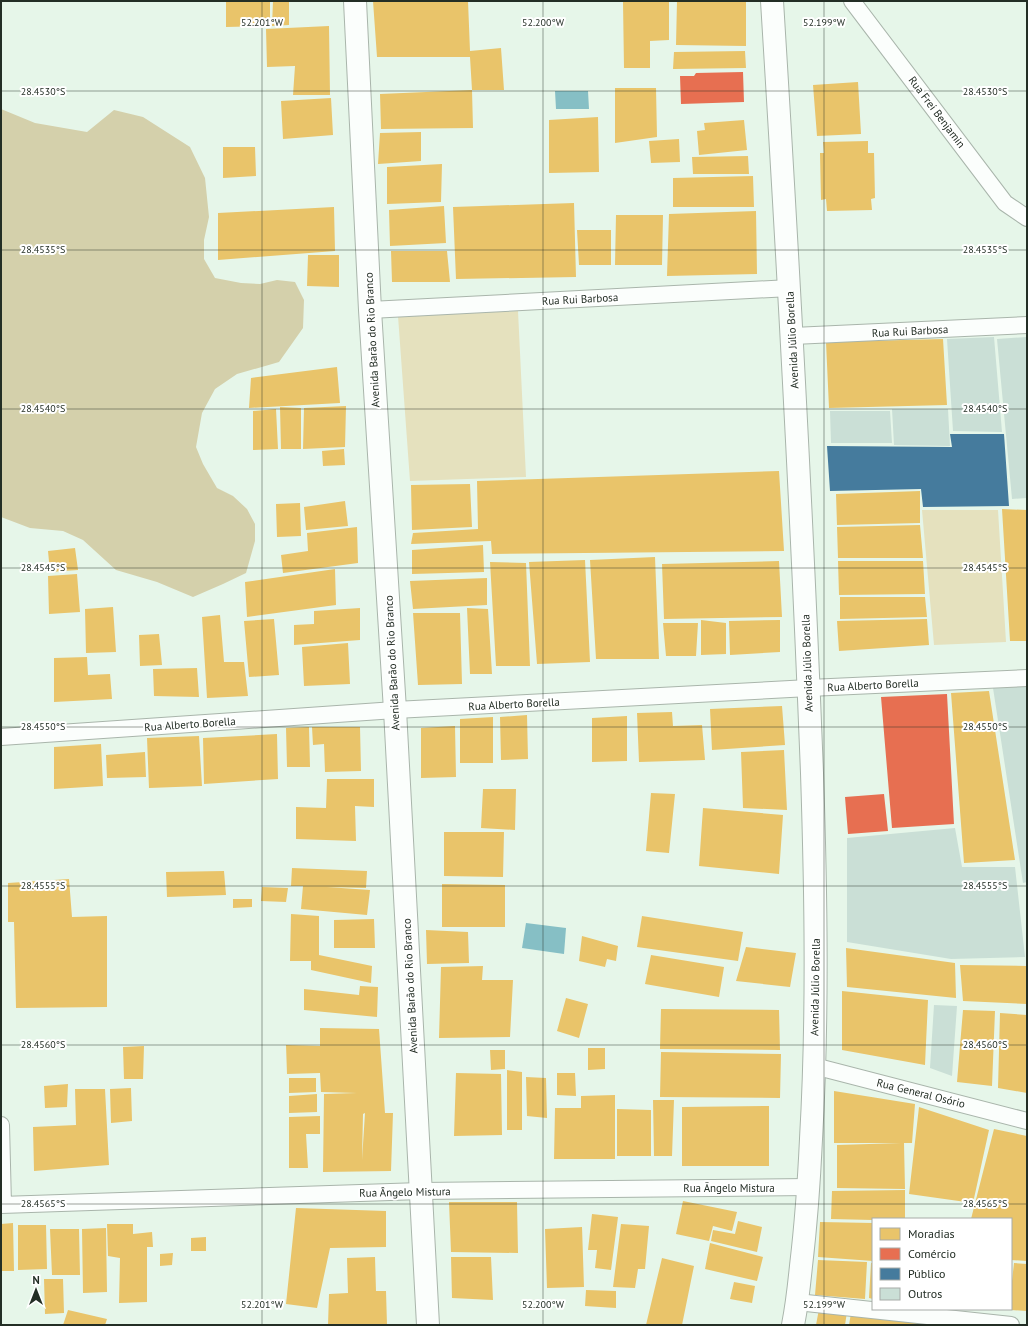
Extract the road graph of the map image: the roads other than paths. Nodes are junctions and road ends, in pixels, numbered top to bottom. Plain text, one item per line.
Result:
1 (355, 1) edge
2 (772, 1) edge
3 (852, 1) edge
4 (1027, 218) edge
5 (790, 288) junction
6 (370, 310) junction
7 (1027, 325) edge
8 (792, 336) junction
9 (1027, 678) edge
10 (808, 688) junction
11 (395, 710) junction
12 (1, 737) edge
13 (814, 1066) junction
14 (1027, 1121) edge
15 (1, 1125) edge
16 (809, 1187) junction
17 (421, 1191) junction
18 (2, 1205) edge
19 (797, 1302) junction
20 (428, 1325) edge
21 (793, 1325) edge
22 (1011, 1325) edge

1 - 6 main road, Avenida Barão do Rio Branco
2 - 5 main road, Avenida Júlio Borella
3 - 4 street, Rua Frei Benjamin
5 - 6 street, Rua Rui Barbosa
5 - 8 main road, Avenida Júlio Borella
6 - 11 main road, Avenida Barão do Rio Branco
7 - 8 street, Rua Rui Barbosa
8 - 10 main road, Avenida Júlio Borella
9 - 10 street, Rua Alberto Borella
10 - 11 street, Rua Alberto Borella
10 - 13 main road, Avenida Júlio Borella
11 - 12 street, Rua Alberto Borella
11 - 17 main road, Avenida Barão do Rio Branco
13 - 14 street, Rua General Osório
13 - 16 main road, Avenida Júlio Borella
15 - 18 street
16 - 17 street, Rua Ângelo Mistura
16 - 19 main road, Avenida Júlio Borella
17 - 18 street, Rua Ângelo Mistura
17 - 20 main road, Avenida Barão do Rio Branco
19 - 21 main road, Avenida Júlio Borella
19 - 22 street

